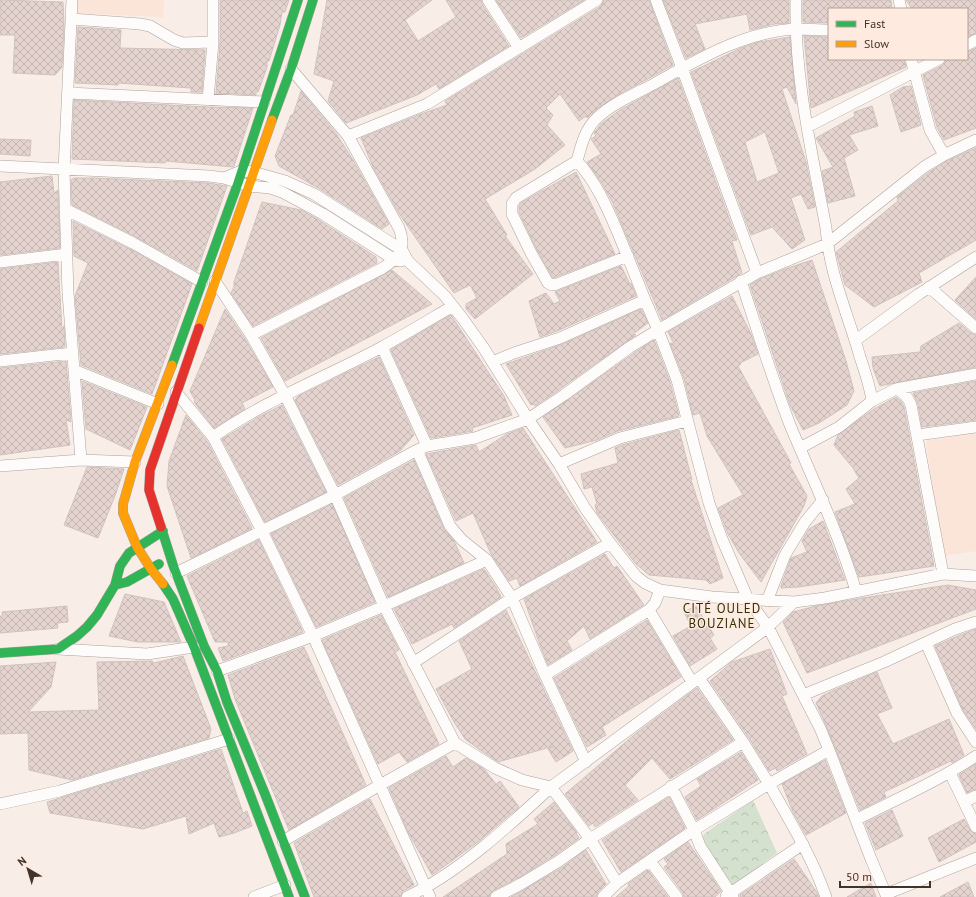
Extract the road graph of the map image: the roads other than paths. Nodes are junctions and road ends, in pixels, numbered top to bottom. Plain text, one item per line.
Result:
1 (72, 0) edge
2 (213, 0) edge
3 (488, 0) edge
4 (597, 0) edge
5 (656, 0) edge
6 (796, 0) edge
7 (298, 1) edge
8 (312, 3) edge
9 (71, 19) junction
10 (795, 29) junction
11 (828, 30) edge
12 (212, 42) junction
13 (519, 48) junction
14 (911, 60) edge
15 (937, 60) edge
16 (682, 68) junction
17 (291, 69) junction
18 (913, 72) junction
19 (68, 93) junction
20 (208, 100) junction
21 (264, 102) junction
22 (807, 128) junction
23 (348, 136) junction
24 (976, 140) edge
25 (944, 155) junction
26 (576, 161) junction
27 (0, 166) edge
28 (64, 170) junction
29 (241, 171) junction
30 (253, 172) junction
31 (224, 178) junction
32 (238, 183) junction
33 (249, 186) junction
34 (65, 209) junction
35 (827, 244) junction
36 (402, 250) junction
37 (67, 254) junction
38 (628, 256) junction
39 (976, 257) edge
40 (395, 260) junction
41 (408, 261) junction
42 (0, 262) edge
43 (757, 272) junction
44 (215, 281) junction
45 (741, 281) junction
46 (202, 282) junction
47 (930, 287) junction
48 (645, 300) junction
49 (453, 306) junction
50 (976, 328) edge
51 (658, 330) junction
52 (251, 335) junction
53 (856, 340) junction
54 (382, 347) junction
55 (72, 352) junction
56 (0, 361) edge
57 (492, 362) junction
58 (74, 370) junction
59 (976, 374) edge
60 (896, 389) junction
61 (176, 392) junction
62 (285, 395) junction
63 (872, 401) junction
64 (158, 404) junction
65 (528, 419) junction
66 (687, 422) junction
67 (976, 427) edge
68 (916, 435) junction
69 (213, 437) junction
70 (422, 448) junction
71 (800, 448) junction
72 (81, 460) junction
73 (135, 462) junction
74 (559, 464) junction
75 (0, 466) edge
76 (335, 495) junction
77 (823, 500) junction
78 (163, 531) junction
79 (262, 531) junction
80 (610, 543) junction
81 (137, 546) junction
82 (171, 557) junction
83 (487, 560) junction
84 (151, 569) junction
85 (176, 573) junction
86 (943, 574) junction
87 (976, 576) edge
88 (115, 585) junction
89 (660, 590) junction
90 (856, 591) junction
91 (512, 598) junction
92 (748, 599) junction
93 (767, 601) junction
94 (794, 602) junction
95 (384, 606) junction
96 (649, 610) junction
97 (976, 622) edge
98 (768, 627) junction
99 (313, 636) junction
100 (926, 643) junction
101 (194, 647) junction
102 (58, 649) junction
103 (0, 653) edge
104 (413, 663) junction
105 (217, 671) junction
106 (545, 675) junction
107 (696, 680) junction
108 (804, 695) junction
109 (229, 739) junction
110 (455, 742) junction
111 (743, 742) junction
112 (976, 742) edge
113 (829, 750) junction
114 (976, 756) edge
115 (586, 762) junction
116 (950, 773) junction
117 (769, 784) junction
118 (380, 785) junction
119 (671, 786) junction
120 (552, 787) junction
121 (976, 796) edge
122 (964, 802) junction
123 (0, 804) edge
124 (856, 819) junction
125 (976, 827) edge
126 (694, 830) junction
127 (590, 839) junction
128 (283, 842) junction
129 (803, 844) junction
130 (976, 858) edge
131 (650, 861) junction
132 (617, 883) junction
133 (285, 885) junction
134 (428, 893) edge
135 (887, 895) edge
136 (730, 896) edge
137 (254, 897) edge
138 (289, 897) edge
139 (305, 897) edge
140 (408, 897) edge
141 (496, 897) edge
142 (603, 897) edge
143 (677, 897) edge
144 (826, 897) edge

1 - 9 street
2 - 12 street
3 - 13 street
4 - 13 street
5 - 16 street
6 - 10 street
7 - 8 street
7 - 21 street
8 - 17 street
9 - 12 street
9 - 19 street
10 - 11 street
10 - 16 street
10 - 22 street
12 - 20 street
13 - 23 street
14 - 18 street
15 - 18 street
16 - 26 street
16 - 43 street
17 - 23 street
17 - 30 street
18 - 22 street
18 - 25 street
19 - 20 street
19 - 28 street
20 - 21 street
21 - 29 street
22 - 35 street
23 - 36 street
24 - 25 street
25 - 35 street
26 - 38 street
26 - 38 street
27 - 28 street
28 - 31 street
28 - 34 street
29 - 30 street
29 - 31 street
29 - 32 street
30 - 33 street
30 - 36 street
31 - 32 street
32 - 33 street
32 - 46 street
33 - 40 street
33 - 44 street
34 - 37 street
34 - 46 street
35 - 43 street
35 - 53 street
36 - 40 street
36 - 41 street
37 - 42 street
37 - 55 street
38 - 48 street
39 - 47 street
40 - 41 street
40 - 52 street
41 - 49 street
43 - 45 street
44 - 52 street
44 - 61 street
45 - 51 street
45 - 71 street
46 - 64 street
47 - 50 street
47 - 53 street
48 - 51 street
48 - 57 street
49 - 54 street
49 - 57 street
51 - 65 street
51 - 66 street
52 - 62 street
53 - 63 street
54 - 62 street
54 - 70 street
55 - 56 street
55 - 58 street
57 - 65 street
58 - 64 street
58 - 72 street
59 - 60 street
60 - 63 street
60 - 68 street
61 - 69 street
61 - 78 street
62 - 69 street
62 - 76 street
63 - 71 street
64 - 73 street
65 - 70 street
65 - 74 street
66 - 74 street
66 - 92 street
67 - 68 street
68 - 86 street
69 - 79 street
70 - 76 street
70 - 83 street
71 - 77 street
72 - 73 street
72 - 75 street
73 - 81 street
74 - 80 street
76 - 79 street
76 - 95 street
77 - 90 street
77 - 93 street
78 - 81 street
78 - 82 street
79 - 85 street
79 - 99 street
80 - 89 street
80 - 91 street
81 - 84 street
81 - 88 street
82 - 84 street
82 - 85 street
83 - 91 street
83 - 95 street
84 - 88 street
84 - 101 street
85 - 105 street
86 - 87 street
86 - 90 street
88 - 102 street
89 - 92 street
89 - 96 street
90 - 94 street
91 - 104 street
91 - 106 street
92 - 93 street
92 - 98 street
93 - 94 street
94 - 98 street
95 - 99 street
95 - 104 street
96 - 106 street
96 - 107 street
97 - 100 street
98 - 107 street
98 - 108 street
99 - 105 street
99 - 118 street
100 - 108 street
100 - 112 street
101 - 102 street
101 - 109 street
102 - 103 street
104 - 110 street
105 - 128 street
106 - 115 street
107 - 111 street
107 - 115 street
108 - 113 street
109 - 123 street
109 - 133 street
110 - 118 street
110 - 120 street
111 - 117 street
111 - 119 street
113 - 117 street
113 - 124 street
114 - 116 street
115 - 120 street
116 - 122 street
116 - 124 street
117 - 126 street
117 - 129 street
118 - 128 street
118 - 134 street
119 - 126 street
119 - 127 street
120 - 127 street
120 - 134 street
121 - 122 street
122 - 125 street
124 - 135 street
126 - 131 street
126 - 136 street
127 - 132 street
127 - 141 street
128 - 139 street
129 - 136 street
129 - 144 street
130 - 135 street
131 - 132 street
131 - 143 street
132 - 142 street
133 - 137 street
133 - 138 street
134 - 140 street

